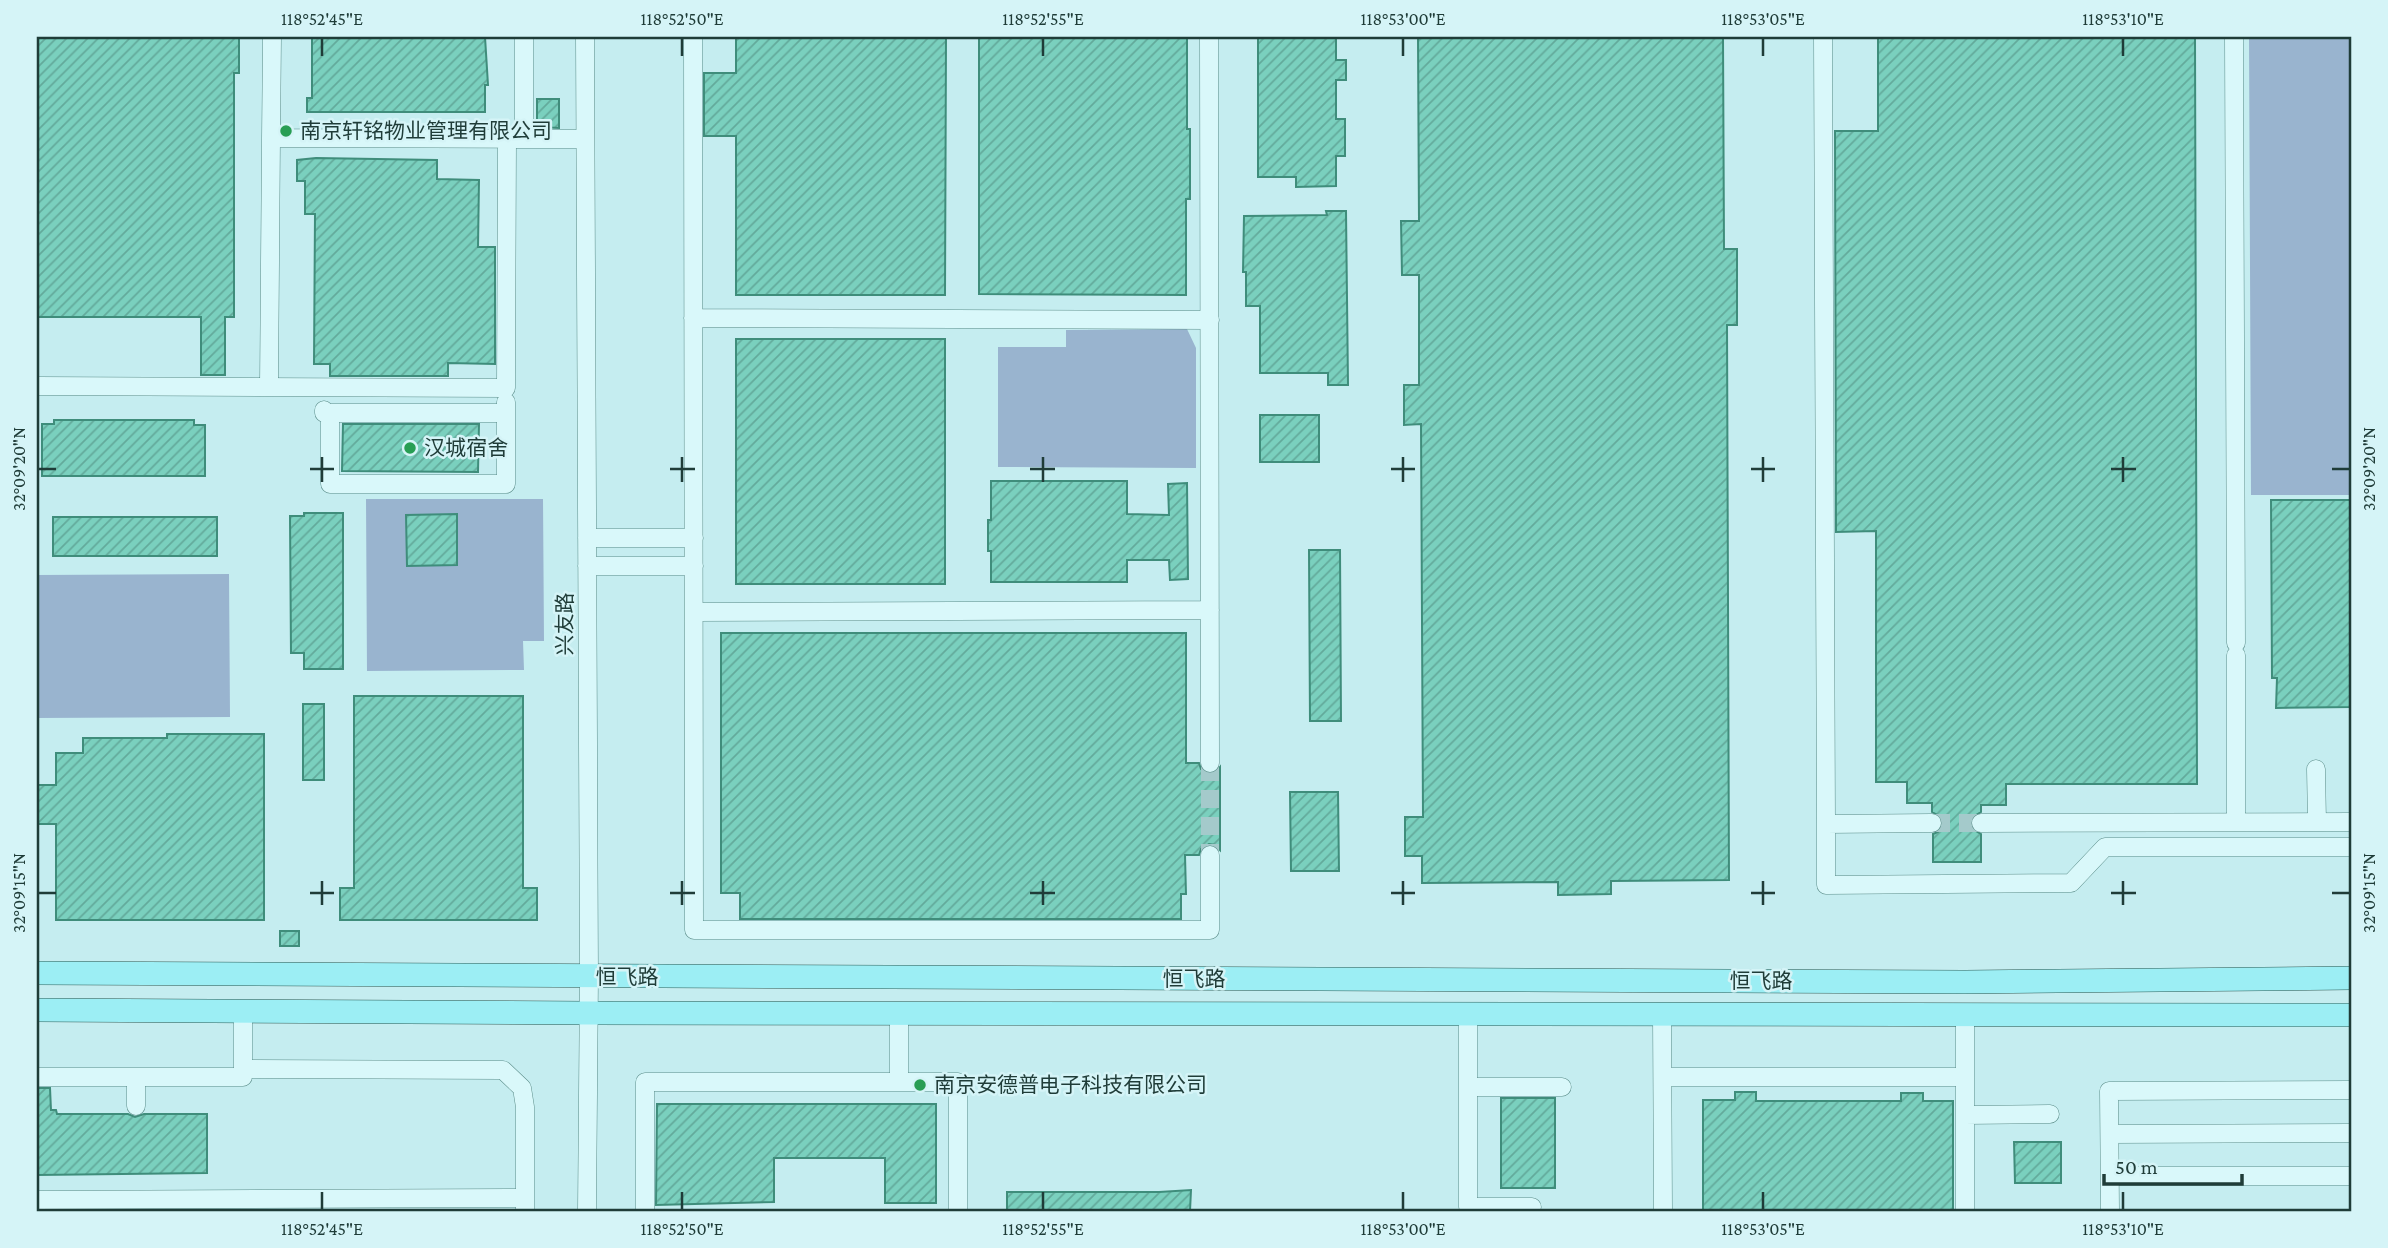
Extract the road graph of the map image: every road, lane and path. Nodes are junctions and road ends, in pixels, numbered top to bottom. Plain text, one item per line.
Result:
1 (272, 37) edge
2 (524, 37) edge
3 (585, 37) edge
4 (693, 37) edge
5 (1209, 37) edge
6 (1823, 37) edge
7 (2234, 37) edge
8 (271, 138) junction
9 (515, 139) junction
10 (585, 139) junction
11 (694, 318) junction
12 (1210, 320) junction
13 (37, 386) edge
14 (269, 387) junction
15 (324, 387) junction
16 (506, 388) junction
17 (330, 413) junction
18 (506, 413) junction
19 (587, 538) junction
20 (694, 538) junction
21 (587, 566) junction
22 (694, 566) junction
23 (1210, 610) junction
24 (694, 612) junction
25 (1210, 763) tunnel mouth
26 (2316, 769) dead end
27 (2236, 822) junction
28 (2317, 822) junction
29 (2351, 822) edge
30 (1933, 823) tunnel mouth
31 (1981, 823) tunnel mouth
32 (1826, 824) junction
33 (2351, 847) edge
34 (1210, 855) tunnel mouth
35 (37, 973) edge
36 (589, 977) junction
37 (2351, 978) edge
38 (37, 1010) edge
39 (243, 1011) junction
40 (588, 1013) junction
41 (1662, 1013) junction
42 (899, 1014) junction
43 (1468, 1014) junction
44 (1965, 1015) junction
45 (2351, 1015) edge
46 (243, 1069) junction
47 (37, 1077) edge
48 (136, 1077) junction
49 (1663, 1077) junction
50 (1965, 1077) junction
51 (899, 1082) junction
52 (1468, 1087) junction
53 (1562, 1087) dead end
54 (2351, 1090) edge
55 (136, 1106) dead end
56 (2050, 1114) dead end
57 (1965, 1115) junction
58 (2351, 1133) edge
59 (2110, 1134) junction
60 (2351, 1175) edge
61 (2110, 1176) junction
62 (37, 1200) edge
63 (525, 1204) edge
64 (1532, 1207) dead end
65 (587, 1211) edge
66 (645, 1211) edge
67 (958, 1211) edge
68 (1663, 1211) edge
69 (1965, 1211) edge
70 (2110, 1211) edge

1 - 8 street
2 - 9 street
3 - 10 street, 兴友路
4 - 11 street
5 - 12 street
6 - 32 street
7 - 27 street
8 - 9 street
8 - 14 street
9 - 10 street
9 - 16 street
10 - 19 street, 兴友路
11 - 12 street
11 - 20 street
12 - 23 street
13 - 14 street
14 - 15 street
15 - 16 street
15 - 17 street
16 - 18 street
17 - 18 street
17 - 18 street
19 - 20 street
19 - 21 street, 兴友路
20 - 22 street
21 - 22 street
21 - 36 street, 兴友路
22 - 24 street
23 - 24 street
23 - 25 street
24 - 34 street
26 - 28 street
27 - 28 street
27 - 31 street
28 - 29 street
30 - 32 street
32 - 33 street
35 - 36 main road, 恒飞路
36 - 37 main road, 恒飞路
36 - 40 street, 兴友路
38 - 39 main road, 恒飞路
39 - 40 main road, 恒飞路
39 - 46 street
40 - 42 main road, 恒飞路
40 - 65 street, 兴友路
41 - 43 main road, 恒飞路
41 - 44 main road, 恒飞路
41 - 49 street
42 - 43 main road, 恒飞路
42 - 51 street
43 - 52 street
44 - 45 main road, 恒飞路
44 - 50 street
46 - 48 street
46 - 63 street
47 - 48 street
48 - 55 street
49 - 50 street
49 - 68 street
50 - 57 street
51 - 66 street
51 - 67 street
52 - 53 street
52 - 64 street
54 - 59 street
56 - 57 street
57 - 69 street
58 - 59 street
59 - 61 street
60 - 61 street
61 - 70 street
62 - 63 street

